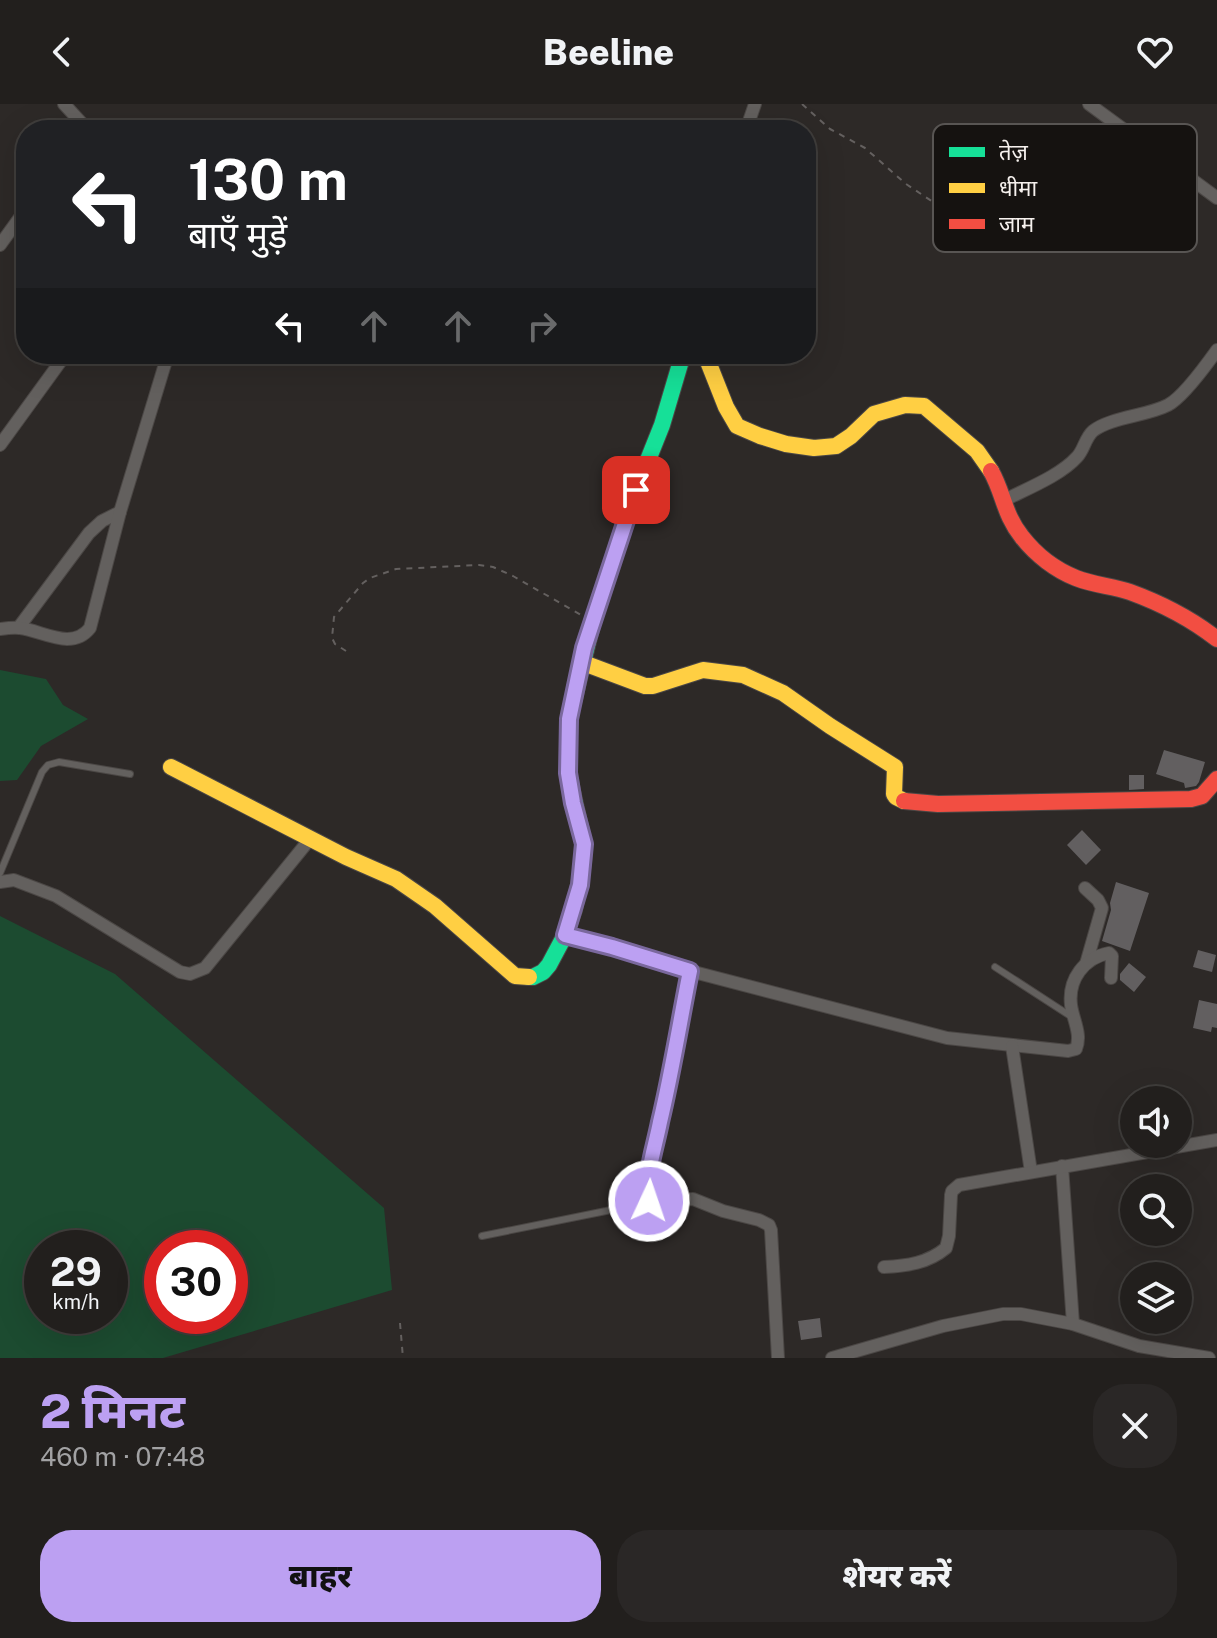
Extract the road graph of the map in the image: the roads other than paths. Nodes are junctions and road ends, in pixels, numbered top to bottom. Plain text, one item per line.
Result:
1 (64, 104) edge
2 (1089, 104) edge
3 (78, 120) edge
4 (1116, 124) edge
5 (1197, 183) edge
6 (1217, 198) edge
7 (16, 223) edge
8 (0, 245) edge
9 (1217, 350) edge
10 (59, 364) edge
11 (165, 364) edge
12 (680, 364) edge
13 (709, 364) edge
14 (0, 445) edge
15 (1003, 501) junction
16 (120, 512) junction
17 (19, 627) junction
18 (0, 629) edge
19 (1217, 639) edge
20 (581, 662) junction
21 (171, 767) dead end
22 (130, 774) dead end
23 (1217, 779) edge
24 (310, 839) junction
25 (0, 873) edge
26 (0, 882) edge
27 (1085, 888) dead end
28 (565, 935) junction
29 (1086, 964) junction
30 (995, 967) dead end
31 (690, 971) junction
32 (1111, 978) dead end
33 (1075, 1019) junction
34 (1012, 1046) junction
35 (1217, 1140) edge
36 (1062, 1166) junction
37 (1031, 1172) junction
38 (649, 1201) junction
39 (482, 1236) dead end
40 (884, 1267) dead end
41 (1073, 1324) junction
42 (778, 1358) edge
43 (832, 1358) edge
44 (1209, 1358) edge

1 - 3 street
2 - 4 street
5 - 6 street
7 - 8 street
9 - 15 street
10 - 14 street
11 - 16 street
12 - 20 street
13 - 15 street
15 - 19 street
16 - 17 street
16 - 17 street
17 - 18 street
20 - 23 street
20 - 28 street
21 - 24 street
22 - 25 lane
24 - 26 street
24 - 28 street
27 - 29 street
28 - 31 street
29 - 32 street
29 - 33 street
30 - 33 lane
31 - 34 street
31 - 38 street
33 - 34 street
34 - 37 street
35 - 36 street
36 - 37 street
36 - 41 street
37 - 40 street
38 - 39 lane
38 - 42 street
41 - 43 street
41 - 44 street

